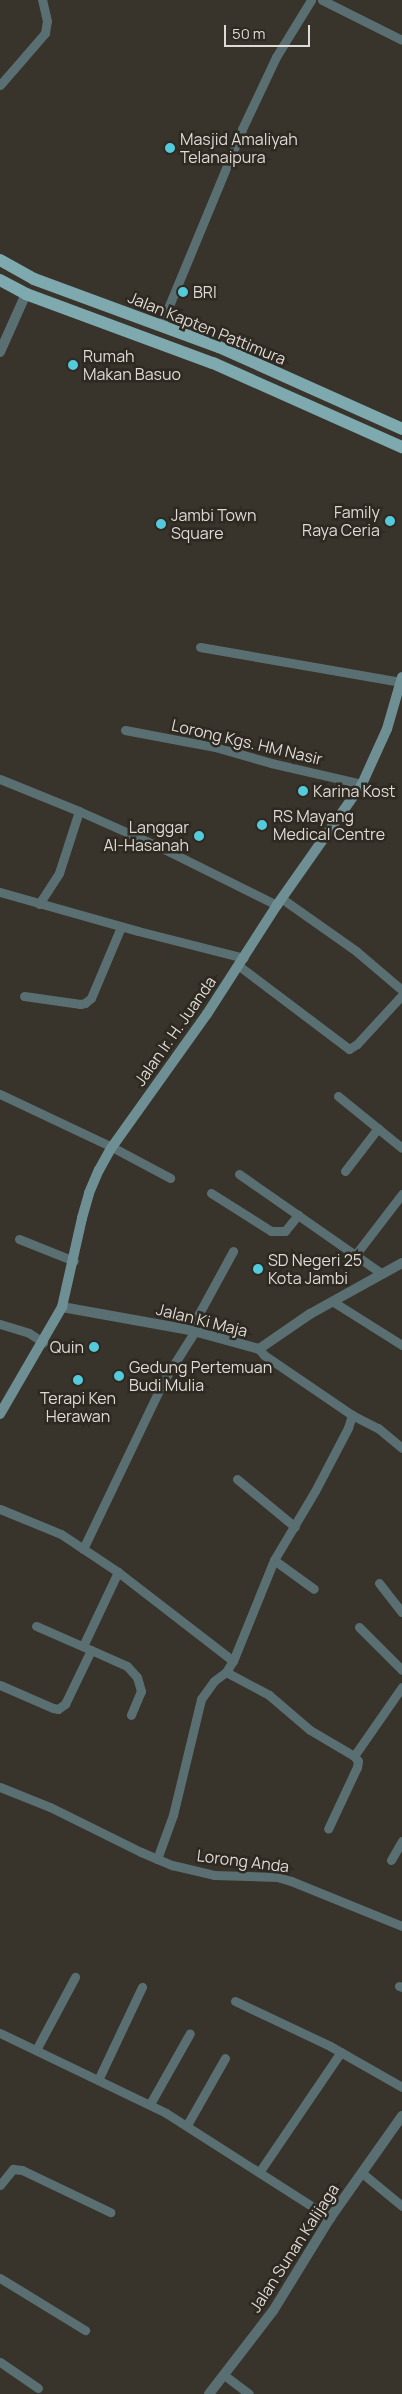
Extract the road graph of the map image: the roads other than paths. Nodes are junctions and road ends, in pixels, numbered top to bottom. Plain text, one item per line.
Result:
1 (42, 0) edge
2 (311, 0) edge
3 (322, 0) edge
4 (402, 40) edge
5 (0, 85) edge
6 (0, 260) edge
7 (0, 280) edge
8 (26, 294) junction
9 (161, 325) junction
10 (0, 352) edge
11 (402, 428) edge
12 (402, 447) edge
13 (200, 647) dead end
14 (402, 680) edge
15 (125, 730) dead end
16 (0, 779) edge
17 (362, 784) junction
18 (79, 810) junction
19 (0, 892) edge
20 (279, 902) junction
21 (39, 904) junction
22 (121, 927) junction
23 (241, 962) junction
24 (402, 990) edge
25 (402, 995) edge
26 (24, 996) dead end
27 (0, 1094) edge
28 (338, 1096) dead end
29 (378, 1128) junction
30 (112, 1147) junction
31 (402, 1148) edge
32 (345, 1171) dead end
33 (239, 1174) dead end
34 (170, 1178) dead end
35 (211, 1193) dead end
36 (402, 1194) edge
37 (298, 1215) junction
38 (19, 1239) dead end
39 (233, 1251) dead end
40 (356, 1254) junction
41 (74, 1260) junction
42 (402, 1262) edge
43 (381, 1273) junction
44 (332, 1301) junction
45 (62, 1307) junction
46 (0, 1324) edge
47 (193, 1331) junction
48 (43, 1342) junction
49 (402, 1345) edge
50 (259, 1349) junction
51 (0, 1414) edge
52 (352, 1415) junction
53 (402, 1448) edge
54 (237, 1479) dead end
55 (0, 1509) edge
56 (295, 1527) junction
57 (83, 1548) junction
58 (274, 1560) junction
59 (118, 1572) junction
60 (379, 1583) dead end
61 (314, 1589) dead end
62 (402, 1612) edge
63 (36, 1626) dead end
64 (359, 1627) dead end
65 (87, 1648) junction
66 (233, 1662) junction
67 (402, 1670) edge
68 (226, 1672) junction
69 (0, 1685) edge
70 (402, 1687) edge
71 (131, 1715) dead end
72 (354, 1756) junction
73 (0, 1786) edge
74 (328, 1829) dead end
75 (402, 1841) edge
76 (157, 1859) junction
77 (390, 1860) dead end
78 (402, 1926) edge
79 (75, 1977) dead end
80 (142, 1987) dead end
81 (235, 2001) dead end
82 (0, 2033) edge
83 (190, 2033) dead end
84 (36, 2050) junction
85 (341, 2052) junction
86 (225, 2058) dead end
87 (98, 2080) junction
88 (402, 2088) edge
89 (150, 2104) junction
90 (402, 2116) edge
91 (187, 2125) junction
92 (260, 2171) junction
93 (362, 2173) junction
94 (0, 2185) edge
95 (402, 2206) edge
96 (110, 2212) dead end
97 (330, 2218) junction
98 (0, 2278) edge
99 (85, 2330) dead end
100 (0, 2362) edge
101 (224, 2375) junction
102 (38, 2388) dead end
103 (208, 2394) edge
104 (249, 2394) edge

1 - 5 street
2 - 9 street
3 - 4 street
6 - 9 main road, Jalan Kapten Pattimura
7 - 8 main road, Jalan Kapten Pattimura
8 - 10 street
8 - 12 main road, Jalan Kapten Pattimura
9 - 11 main road, Jalan Kapten Pattimura
13 - 14 street
14 - 17 main road, Jalan Ir. H. Juanda
15 - 17 street, Lorong Kgs. HM Nasir
16 - 18 street
17 - 20 main road, Jalan Ir. H. Juanda
18 - 20 street
18 - 21 street
19 - 21 street
20 - 23 main road, Jalan Ir. H. Juanda
20 - 24 street
21 - 22 street
22 - 23 street
22 - 26 street
23 - 25 street
23 - 30 main road, Jalan Ir. H. Juanda
27 - 30 street
28 - 29 street
29 - 31 street
29 - 32 street
30 - 34 street
30 - 41 main road, Jalan Ir. H. Juanda
33 - 37 street
35 - 37 street
36 - 40 street
37 - 40 street
38 - 41 street
39 - 47 street
40 - 43 street
41 - 45 main road, Jalan Ir. H. Juanda
42 - 43 street, Jalan Ki Maja
43 - 44 street, Jalan Ki Maja
44 - 49 street
44 - 50 street, Jalan Ki Maja
45 - 47 street, Jalan Ki Maja
45 - 48 main road, Jalan Ir. H. Juanda
46 - 48 street
47 - 50 street, Jalan Ki Maja
47 - 57 street
48 - 51 main road, Jalan Ir. H. Juanda
50 - 52 street
52 - 53 street
52 - 56 street
54 - 56 street
55 - 57 street
56 - 58 street
57 - 59 street
58 - 61 street
58 - 66 street
59 - 65 street
59 - 66 street
60 - 62 street
63 - 65 street
64 - 67 street
65 - 69 street
65 - 71 street
66 - 68 street
68 - 72 street
68 - 76 street
70 - 72 street
72 - 74 street
73 - 76 street, Lorong Anda
75 - 77 street
76 - 78 street, Lorong Anda
79 - 84 street
80 - 87 street
81 - 85 street
82 - 84 street
83 - 89 street
84 - 87 street
85 - 88 street
85 - 92 street
86 - 91 street
87 - 89 street
89 - 91 street
90 - 93 street, Jalan Sunan Kalijaga
91 - 92 street
92 - 97 street
93 - 95 street
93 - 97 street, Jalan Sunan Kalijaga
94 - 96 street
97 - 101 street, Jalan Sunan Kalijaga
98 - 99 street
100 - 102 street
101 - 103 street, Jalan Sunan Kalijaga
101 - 104 street

